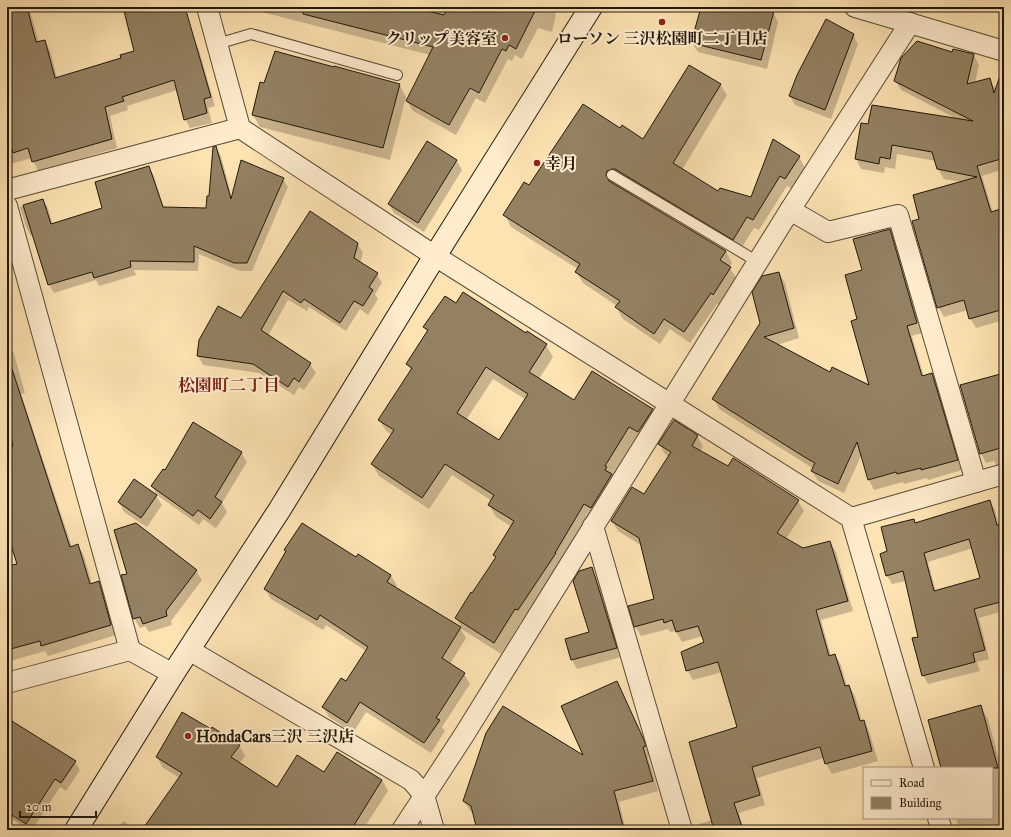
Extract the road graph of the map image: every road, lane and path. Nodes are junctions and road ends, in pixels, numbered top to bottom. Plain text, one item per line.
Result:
1 (208, 7) edge
2 (591, 7) edge
3 (855, 7) edge
4 (910, 23) junction
5 (217, 44) junction
6 (1003, 55) edge
7 (397, 75) dead end
8 (240, 128) junction
9 (612, 175) dead end
10 (7, 190) edge
11 (7, 206) edge
12 (790, 210) junction
13 (435, 256) junction
14 (758, 262) junction
15 (670, 405) junction
16 (1004, 474) edge
17 (976, 482) junction
18 (851, 518) junction
19 (593, 526) junction
20 (130, 650) junction
21 (189, 650) junction
22 (173, 674) junction
23 (7, 683) edge
24 (924, 767) edge
25 (424, 795) junction
26 (938, 819) edge
27 (76, 830) edge
28 (402, 830) edge
29 (434, 830) edge
30 (682, 830) edge
31 (942, 830) edge

1 - 5 street
2 - 13 street
3 - 4 street
4 - 6 street
4 - 12 street
5 - 7 lane
5 - 8 street
8 - 10 street
8 - 13 street
9 - 14 lane
11 - 20 street
12 - 14 street
12 - 17 street
13 - 15 street
13 - 21 street
14 - 15 street
15 - 18 street
15 - 19 street
16 - 17 street
17 - 18 street
18 - 24 street
19 - 25 street
19 - 30 street
20 - 22 street
20 - 23 street
21 - 22 street
21 - 25 street
22 - 27 street
25 - 28 street
25 - 29 street
26 - 31 street

